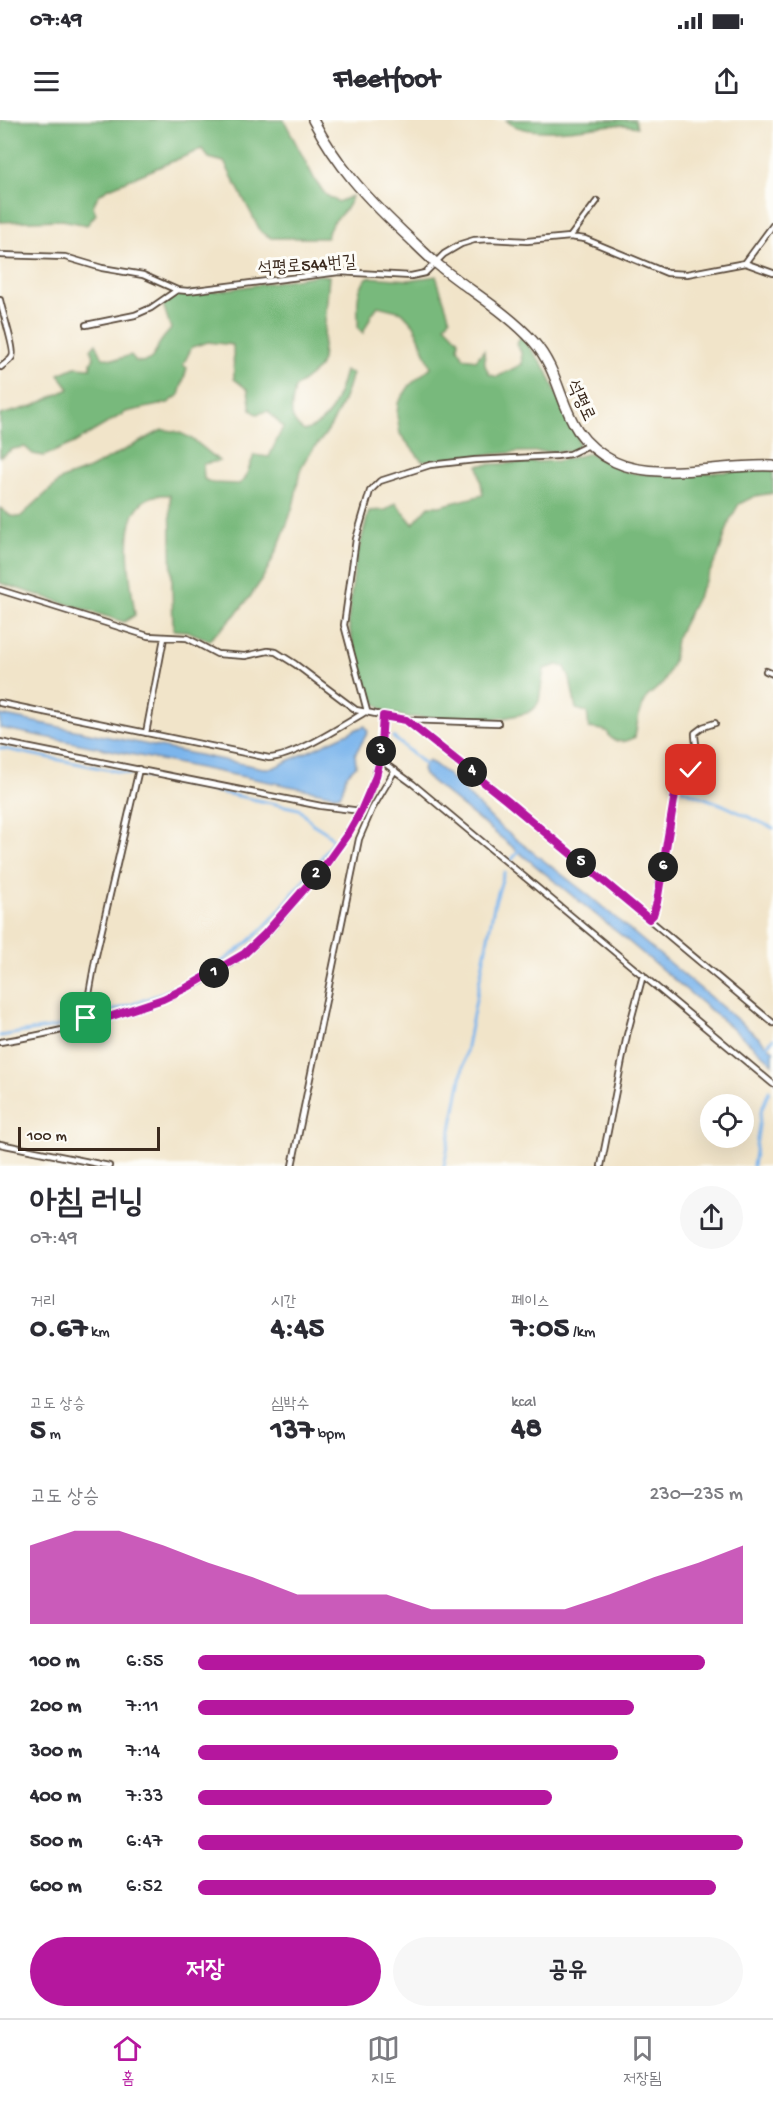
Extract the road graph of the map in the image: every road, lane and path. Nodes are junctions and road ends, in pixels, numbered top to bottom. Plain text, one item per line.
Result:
1 (313, 120) edge
2 (597, 201) dead end
3 (773, 225) edge
4 (570, 237) junction
5 (0, 255) edge
6 (436, 263) junction
7 (745, 263) junction
8 (773, 273) edge
9 (177, 290) junction
10 (0, 300) edge
11 (86, 325) dead end
12 (1, 367) edge
13 (589, 445) junction
14 (773, 466) edge
15 (0, 590) edge
16 (164, 638) junction
17 (766, 671) dead end
18 (773, 674) edge
19 (0, 703) edge
20 (367, 711) junction
21 (383, 716) junction
22 (406, 720) junction
23 (498, 723) dead end
24 (715, 723) dead end
25 (146, 733) junction
26 (0, 742) edge
27 (380, 760) junction
28 (139, 769) junction
29 (395, 770) junction
30 (361, 811) junction
31 (649, 919) junction
32 (643, 975) junction
33 (773, 1023) edge
34 (88, 1024) junction
35 (0, 1042) edge
36 (773, 1084) edge
37 (0, 1144) edge
38 (109, 1166) edge
39 (292, 1166) edge
40 (601, 1166) edge

1 - 6 street, 석평로
2 - 4 lane
3 - 7 lane
4 - 6 lane
4 - 7 lane
5 - 9 lane, 석평로544번길
6 - 9 lane, 석평로544번길
6 - 13 street, 석평로
7 - 8 lane
9 - 11 lane
10 - 12 lane
13 - 14 street, 석평로
13 - 20 lane
15 - 16 lane
16 - 20 lane
16 - 25 lane
17 - 18 lane
19 - 25 lane
20 - 21 lane
20 - 25 lane
21 - 22 lane
21 - 27 lane
22 - 23 lane
22 - 31 lane
24 - 31 lane
26 - 28 lane
27 - 29 lane
27 - 30 lane
28 - 30 lane
28 - 34 lane
29 - 32 lane
29 - 39 lane
30 - 34 lane
31 - 33 lane
32 - 36 lane
32 - 40 lane
34 - 35 lane
37 - 38 lane

